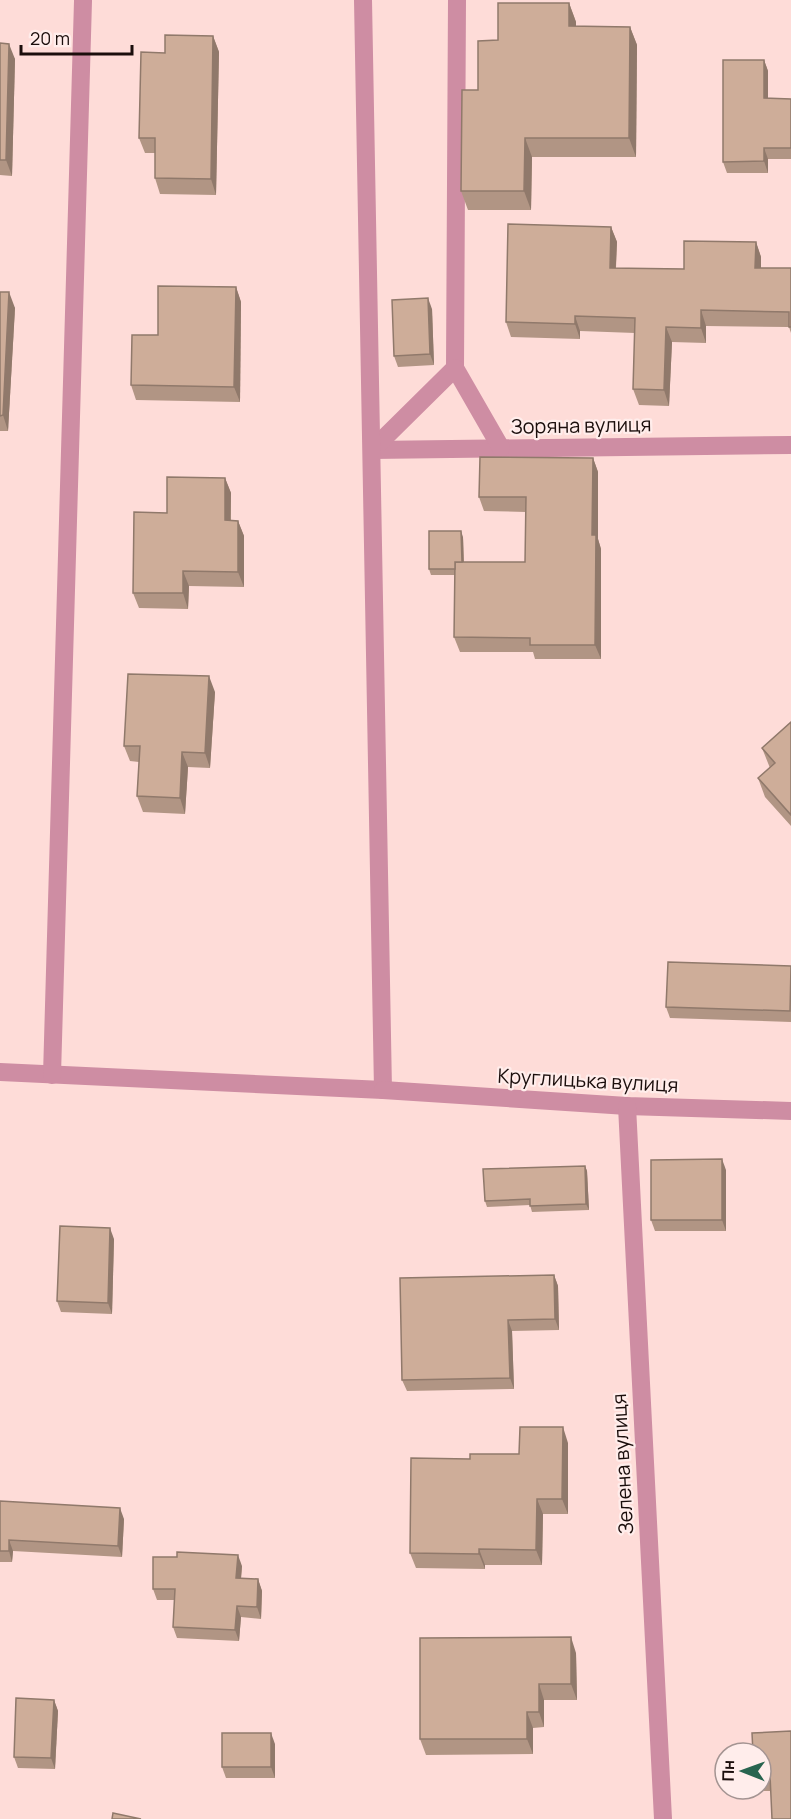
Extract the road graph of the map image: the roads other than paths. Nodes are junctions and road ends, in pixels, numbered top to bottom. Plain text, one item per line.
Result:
1 (363, 0) edge
2 (457, 0) edge
3 (83, 1) edge
4 (455, 368) junction
5 (791, 445) edge
6 (501, 448) junction
7 (372, 450) junction
8 (0, 1072) edge
9 (52, 1075) junction
10 (383, 1090) junction
11 (627, 1106) junction
12 (791, 1111) edge
13 (663, 1819) edge

1 - 7 street
2 - 4 street
3 - 9 street
4 - 6 street
4 - 7 street
5 - 6 street, Зоряна вулиця
6 - 7 street, Зоряна вулиця
7 - 10 street
8 - 9 street, Круглицька вулиця
9 - 10 street, Круглицька вулиця
10 - 11 street, Круглицька вулиця
11 - 12 street, Круглицька вулиця
11 - 13 street, Зелена вулиця

